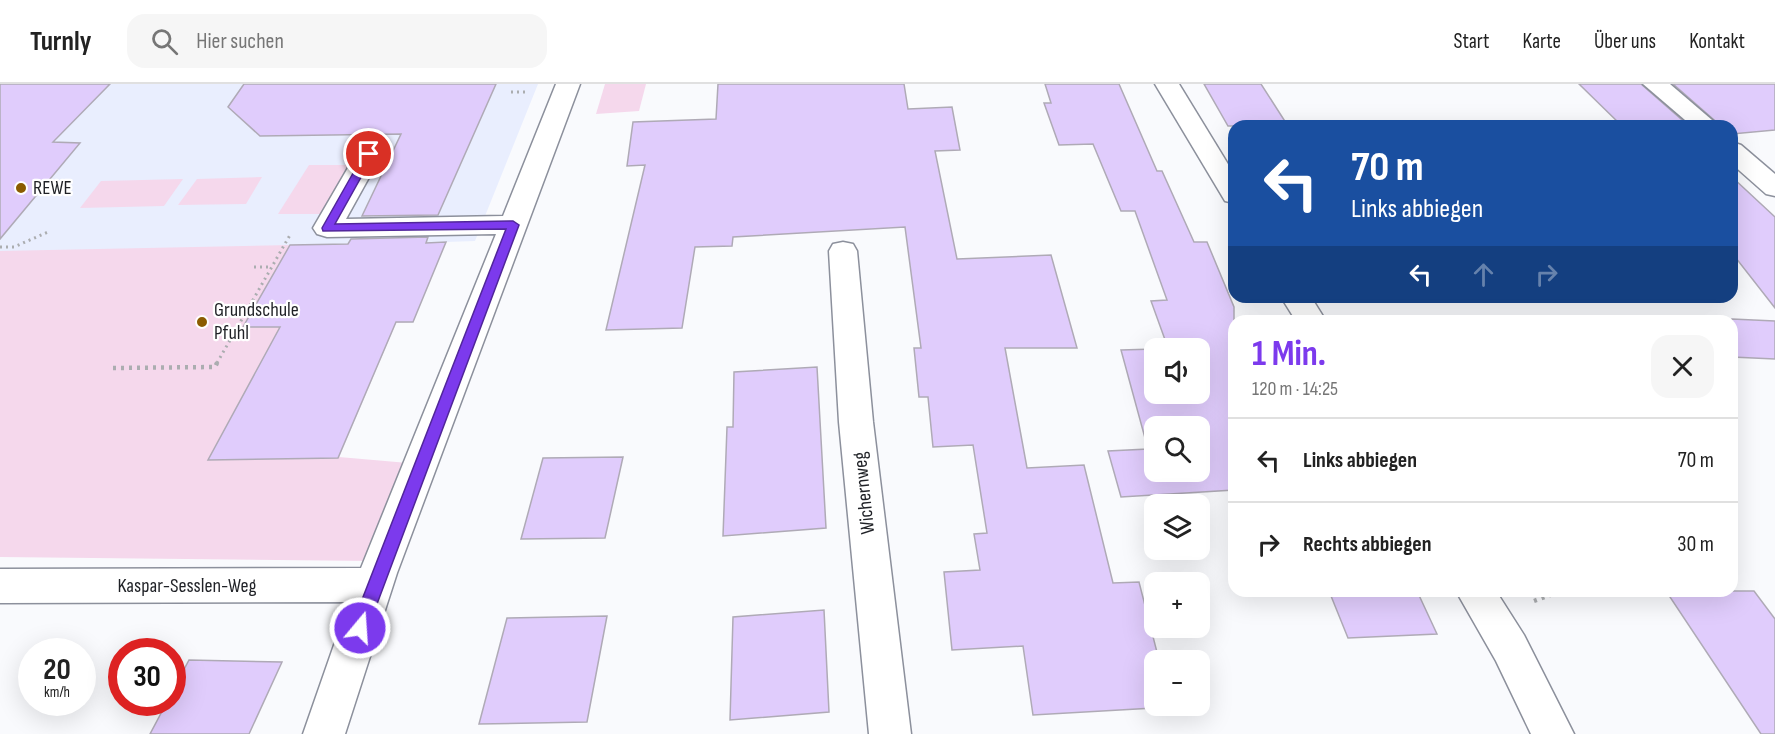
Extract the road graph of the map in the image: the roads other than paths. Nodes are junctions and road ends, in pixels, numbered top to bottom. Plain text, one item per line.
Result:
1 (568, 84) edge
2 (1167, 84) edge
3 (1655, 84) edge
4 (1700, 120) edge
5 (369, 154) dead end
6 (1738, 155) edge
7 (1228, 185) edge
8 (1775, 188) edge
9 (513, 225) junction
10 (843, 251) dead end
11 (374, 585) junction
12 (0, 586) edge
13 (1479, 597) edge
14 (324, 734) edge
15 (890, 734) edge
16 (1553, 734) edge

1 - 9 street
2 - 7 street
3 - 4 street
5 - 9 street
6 - 8 street
9 - 11 street
10 - 15 street, Wichernweg
11 - 12 street, Kaspar-Sesslen-Weg
11 - 14 street
13 - 16 street

